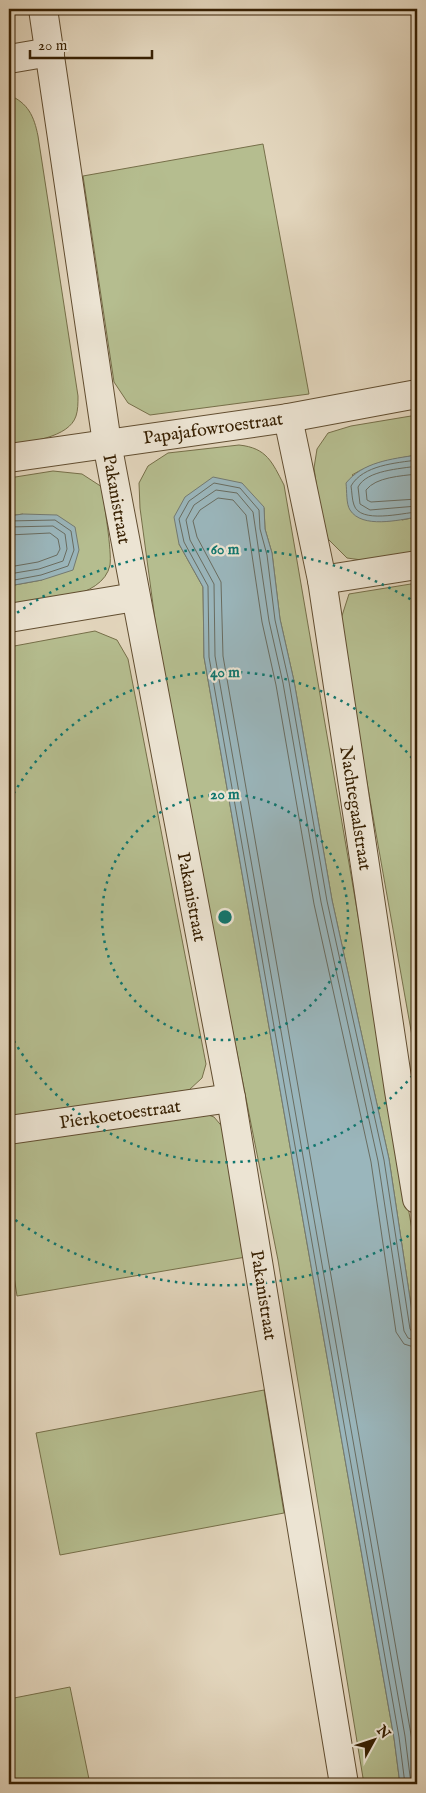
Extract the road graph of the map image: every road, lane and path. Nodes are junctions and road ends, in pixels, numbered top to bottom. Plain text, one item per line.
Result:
1 (43, 9) edge
2 (50, 52) junction
3 (9, 58) edge
4 (417, 394) edge
5 (288, 418) junction
6 (107, 443) junction
7 (9, 458) edge
8 (417, 565) edge
9 (322, 580) junction
10 (135, 597) junction
11 (9, 618) edge
12 (408, 1090) edge
13 (231, 1098) junction
14 (9, 1130) edge
15 (417, 1199) edge
16 (344, 1784) edge

1 - 2 street, Pakanistraat
2 - 3 street
2 - 6 street, Pakanistraat
4 - 5 street, Papajafowroestraat
5 - 6 street, Papajafowroestraat
5 - 9 street, Nachtegaalstraat
6 - 7 street, Papajafowroestraat
6 - 10 street, Pakanistraat
8 - 9 street
9 - 12 street, Nachtegaalstraat
10 - 11 street
10 - 13 street, Pakanistraat
12 - 15 street, Nachtegaalstraat
13 - 14 street, Pierkoetoestraat
13 - 16 street, Pakanistraat

